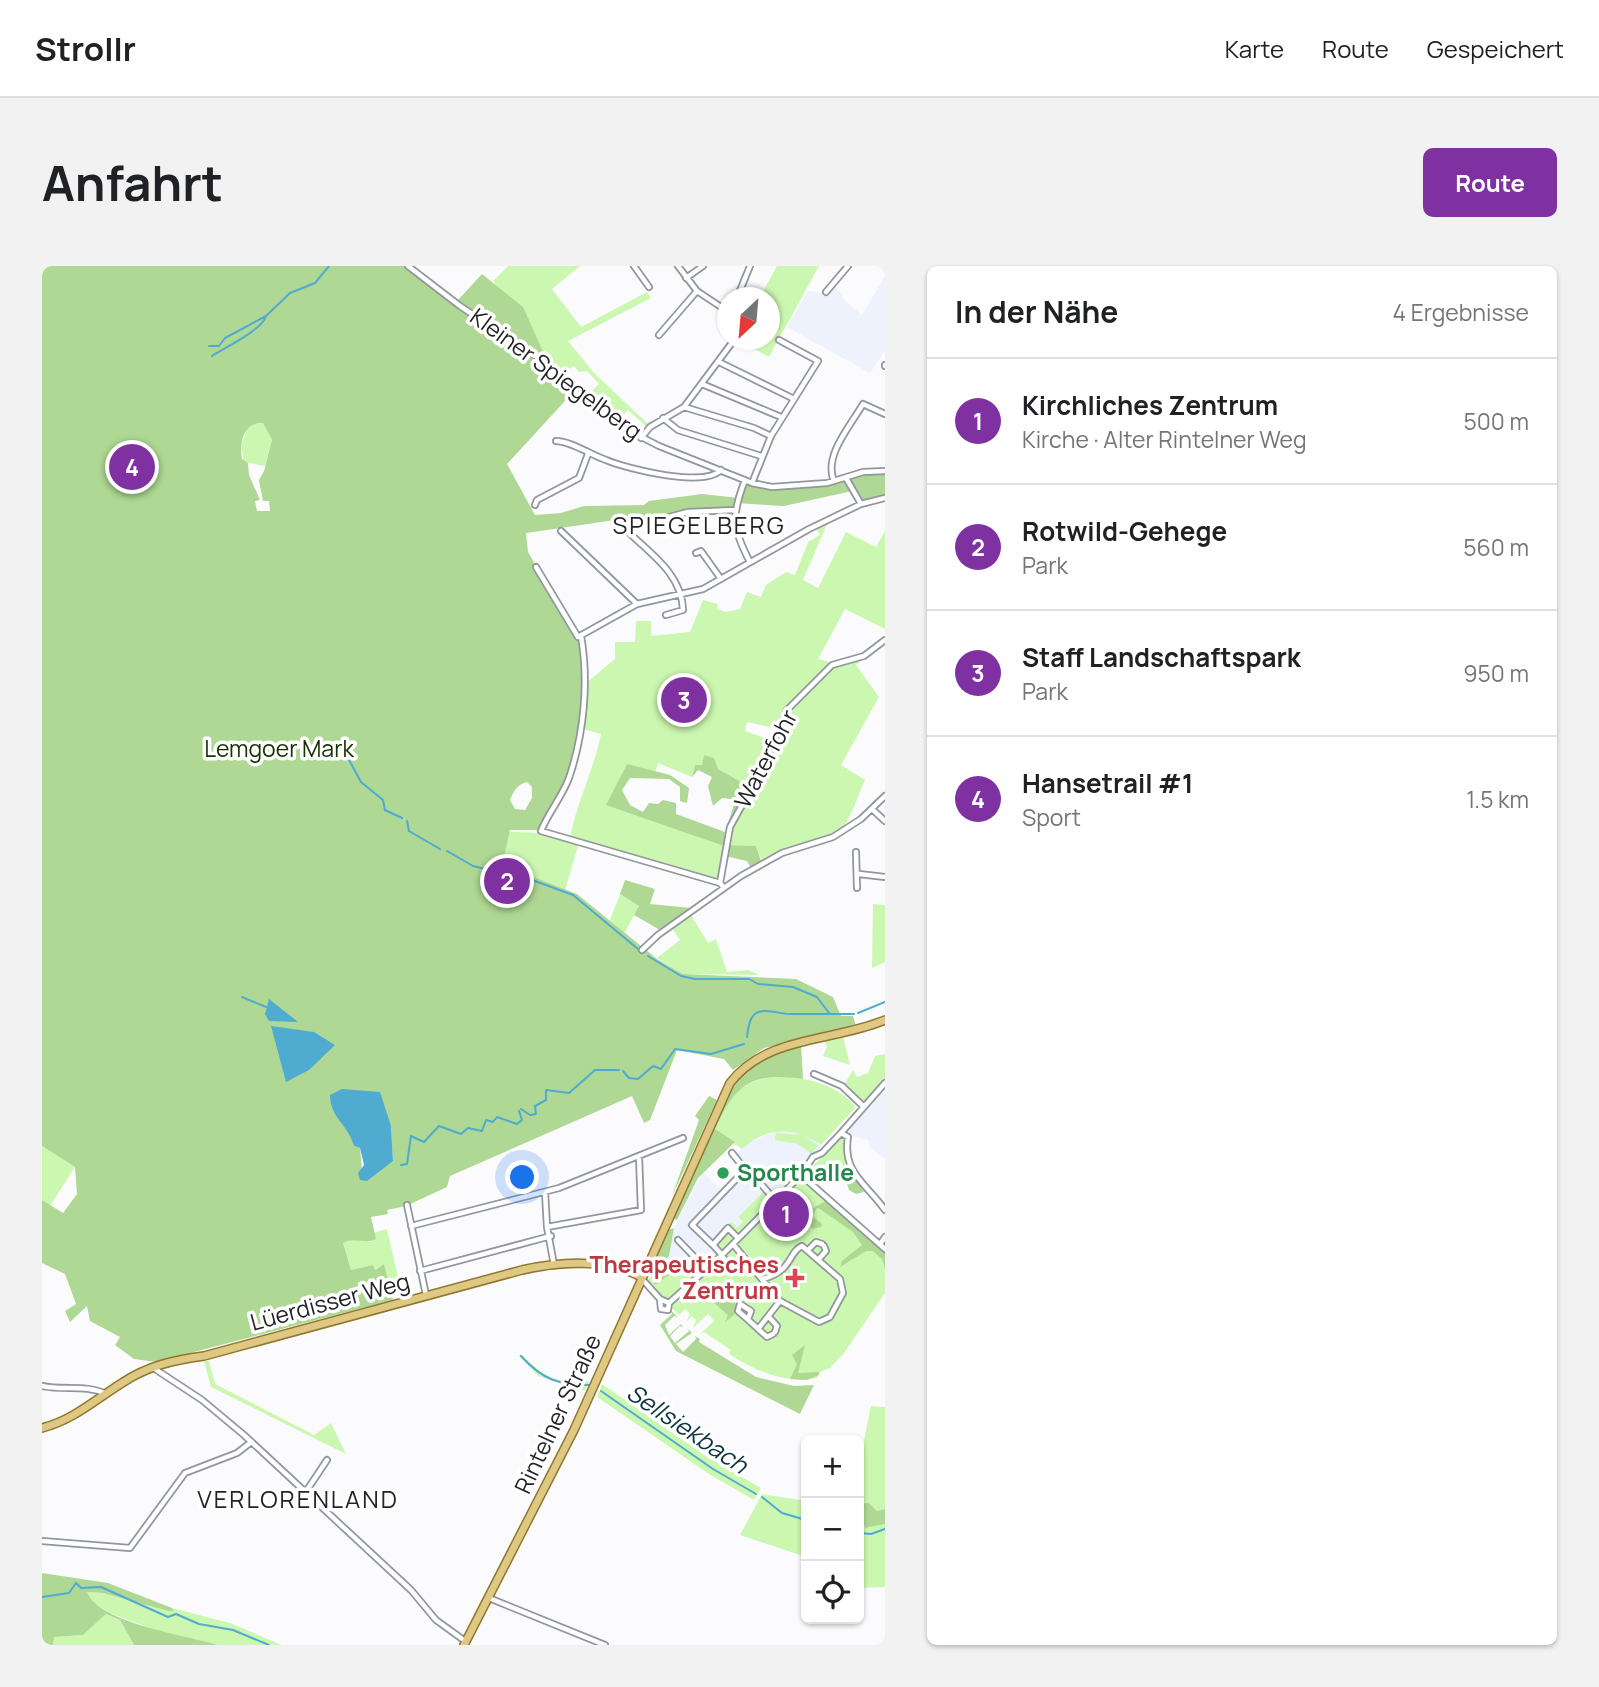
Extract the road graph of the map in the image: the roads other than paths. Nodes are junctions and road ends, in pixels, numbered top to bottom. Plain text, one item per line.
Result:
1 (408, 266) edge
2 (634, 266) edge
3 (678, 266) edge
4 (703, 266) edge
5 (750, 266) edge
6 (848, 266) edge
7 (686, 278) junction
8 (649, 287) dead end
9 (741, 287) edge
10 (697, 291) junction
11 (826, 292) dead end
12 (717, 304) edge
13 (659, 335) dead end
14 (782, 341) dead end
15 (727, 350) edge
16 (719, 362) junction
17 (702, 384) junction
18 (794, 398) junction
19 (684, 407) junction
20 (885, 414) edge
21 (781, 417) junction
22 (663, 418) junction
23 (771, 436) junction
24 (641, 438) junction
25 (556, 441) dead end
26 (588, 454) junction
27 (761, 456) junction
28 (721, 470) junction
29 (885, 471) edge
30 (846, 478) junction
31 (745, 480) junction
32 (834, 481) junction
33 (752, 483) junction
34 (885, 498) edge
35 (861, 504) junction
36 (535, 505) dead end
37 (734, 510) junction
38 (665, 518) dead end
39 (618, 522) dead end
40 (561, 531) dead end
41 (696, 553) dead end
42 (750, 562) junction
43 (536, 567) dead end
44 (721, 579) junction
45 (681, 594) junction
46 (637, 604) junction
47 (666, 614) dead end
48 (579, 636) junction
49 (885, 640) edge
50 (885, 796) edge
51 (872, 809) junction
52 (885, 821) edge
53 (856, 852) dead end
54 (859, 874) junction
55 (885, 877) edge
56 (722, 886) junction
57 (857, 888) dead end
58 (642, 950) dead end
59 (885, 1020) edge
60 (814, 1074) dead end
61 (885, 1083) edge
62 (864, 1107) junction
63 (841, 1133) junction
64 (683, 1138) dead end
65 (732, 1153) dead end
66 (639, 1156) junction
67 (747, 1172) junction
68 (801, 1175) junction
69 (545, 1192) junction
70 (775, 1200) junction
71 (407, 1205) dead end
72 (885, 1210) edge
73 (411, 1226) junction
74 (547, 1227) junction
75 (551, 1236) junction
76 (885, 1237) edge
77 (738, 1238) junction
78 (678, 1240) dead end
79 (733, 1244) junction
80 (880, 1244) junction
81 (713, 1245) junction
82 (808, 1250) junction
83 (885, 1250) edge
84 (721, 1256) junction
85 (818, 1260) junction
86 (749, 1263) junction
87 (554, 1265) junction
88 (420, 1270) junction
89 (707, 1270) junction
90 (641, 1277) junction
91 (763, 1279) junction
92 (426, 1296) junction
93 (660, 1299) junction
94 (780, 1301) junction
95 (669, 1303) junction
96 (769, 1317) junction
97 (748, 1319) dead end
98 (758, 1328) junction
99 (152, 1367) junction
100 (42, 1386) edge
101 (106, 1394) junction
102 (42, 1428) edge
103 (250, 1443) junction
104 (327, 1460) dead end
105 (305, 1493) junction
106 (42, 1541) edge
107 (488, 1598) junction
108 (465, 1643) edge
109 (605, 1645) edge

1 - 24 street, Kleiner Spiegelberg
2 - 8 street
3 - 7 street
4 - 7 street
5 - 9 street
6 - 11 street
7 - 10 street
10 - 12 street
10 - 13 street
14 - 18 street
15 - 16 street
16 - 17 street
16 - 18 street
17 - 19 street
17 - 21 street
18 - 21 street
19 - 22 street
19 - 23 street
20 - 32 street
21 - 23 street
22 - 24 street
22 - 27 street
23 - 27 street
24 - 28 street, Kleiner Spiegelberg
25 - 26 street
26 - 28 street
26 - 36 street
27 - 33 street
28 - 31 street, Kleiner Spiegelberg
29 - 30 street, Kleiner Spiegelberg
30 - 32 street, Kleiner Spiegelberg
30 - 35 street
31 - 33 street, Kleiner Spiegelberg
31 - 37 street
32 - 33 street, Kleiner Spiegelberg
34 - 35 street
35 - 42 street
37 - 38 street
37 - 42 street
39 - 45 street
40 - 46 street
41 - 44 street
42 - 44 street
43 - 48 street
44 - 45 street
45 - 46 street
45 - 47 street
46 - 48 street
48 - 56 street
49 - 56 street, Waterfohr
50 - 51 street
51 - 52 street
51 - 56 street
53 - 54 street
54 - 55 street
54 - 57 street
56 - 58 street
59 - 90 main road, Rintelner Straße
60 - 62 street
61 - 62 street
62 - 63 street
63 - 68 street
63 - 72 street
64 - 66 street
65 - 67 street
66 - 69 street
66 - 74 street
67 - 70 street
67 - 81 street
68 - 70 street
68 - 80 street
69 - 73 street
69 - 74 street
70 - 77 street
71 - 73 street
73 - 88 street
74 - 75 street
75 - 87 street
75 - 88 street
76 - 80 street
77 - 79 street
77 - 81 street
78 - 89 street
79 - 84 street
79 - 86 street
80 - 83 street
81 - 84 street
82 - 85 street
82 - 85 street
82 - 91 street
84 - 86 street
84 - 89 street
85 - 94 street
86 - 91 street
87 - 90 main road, Lüerdisser Weg
87 - 92 main road, Lüerdisser Weg
88 - 92 street
89 - 95 street
90 - 93 street
90 - 107 main road, Rintelner Straße
91 - 94 street
92 - 99 main road, Lüerdisser Weg
93 - 95 street
93 - 95 street
94 - 96 street
96 - 98 street
96 - 98 street
97 - 98 street
99 - 101 main road, Lüerdisser Weg
99 - 103 street
100 - 101 street
101 - 102 main road, Lüerdisser Weg
103 - 105 street
103 - 106 street
104 - 105 street
105 - 108 street
107 - 108 main road, Rintelner Straße
107 - 109 street

